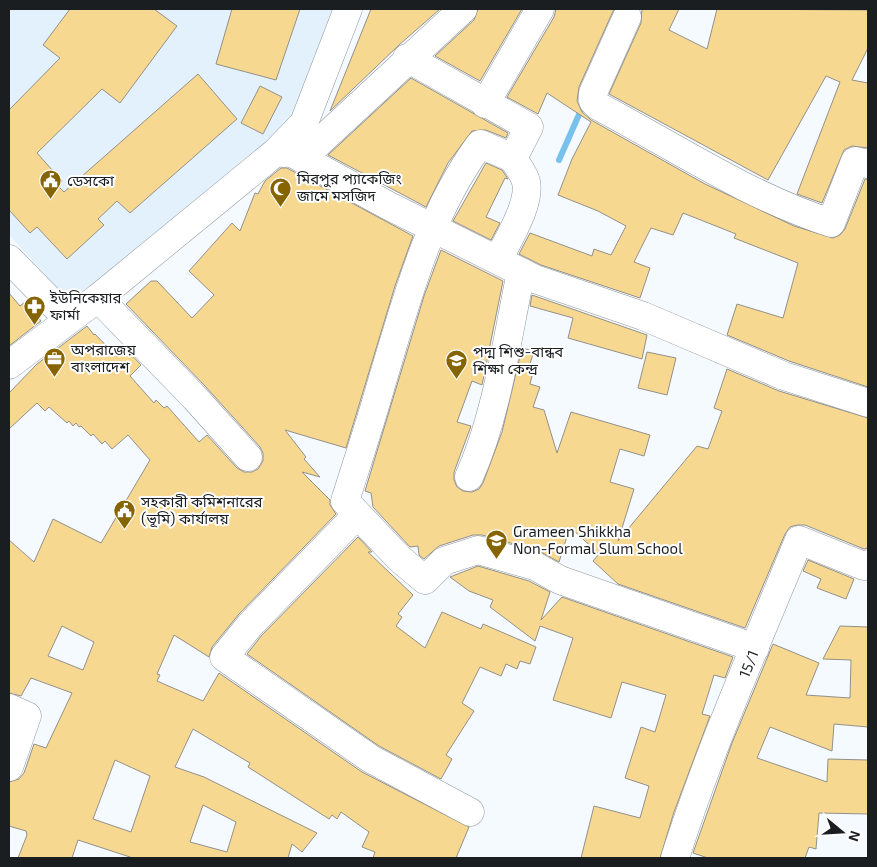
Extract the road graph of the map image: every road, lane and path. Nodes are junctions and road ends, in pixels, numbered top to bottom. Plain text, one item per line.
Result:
1 (348, 9) edge
2 (463, 9) edge
3 (540, 9) edge
4 (627, 17) dead end
5 (407, 58) junction
6 (486, 104) junction
7 (284, 153) junction
8 (513, 158) junction
9 (868, 164) edge
10 (433, 228) junction
11 (9, 259) edge
12 (509, 266) junction
13 (98, 298) junction
14 (68, 320) junction
15 (9, 365) edge
16 (868, 403) edge
17 (248, 457) dead end
18 (469, 477) dead end
19 (357, 515) junction
20 (868, 564) edge
21 (755, 648) junction
22 (9, 708) edge
23 (9, 767) edge
24 (470, 812) dead end
25 (675, 858) edge

1 - 7 street
2 - 5 street
3 - 6 street
4 - 9 street
5 - 6 street
5 - 7 street
6 - 8 street
7 - 10 street
7 - 13 street
8 - 10 street
8 - 12 street
10 - 12 street
10 - 19 street
11 - 14 street
12 - 16 street
12 - 18 street
13 - 14 street
13 - 17 street
14 - 15 street
19 - 21 street
19 - 24 street
20 - 21 street, 15/1
21 - 25 street, 15/1
22 - 23 street

